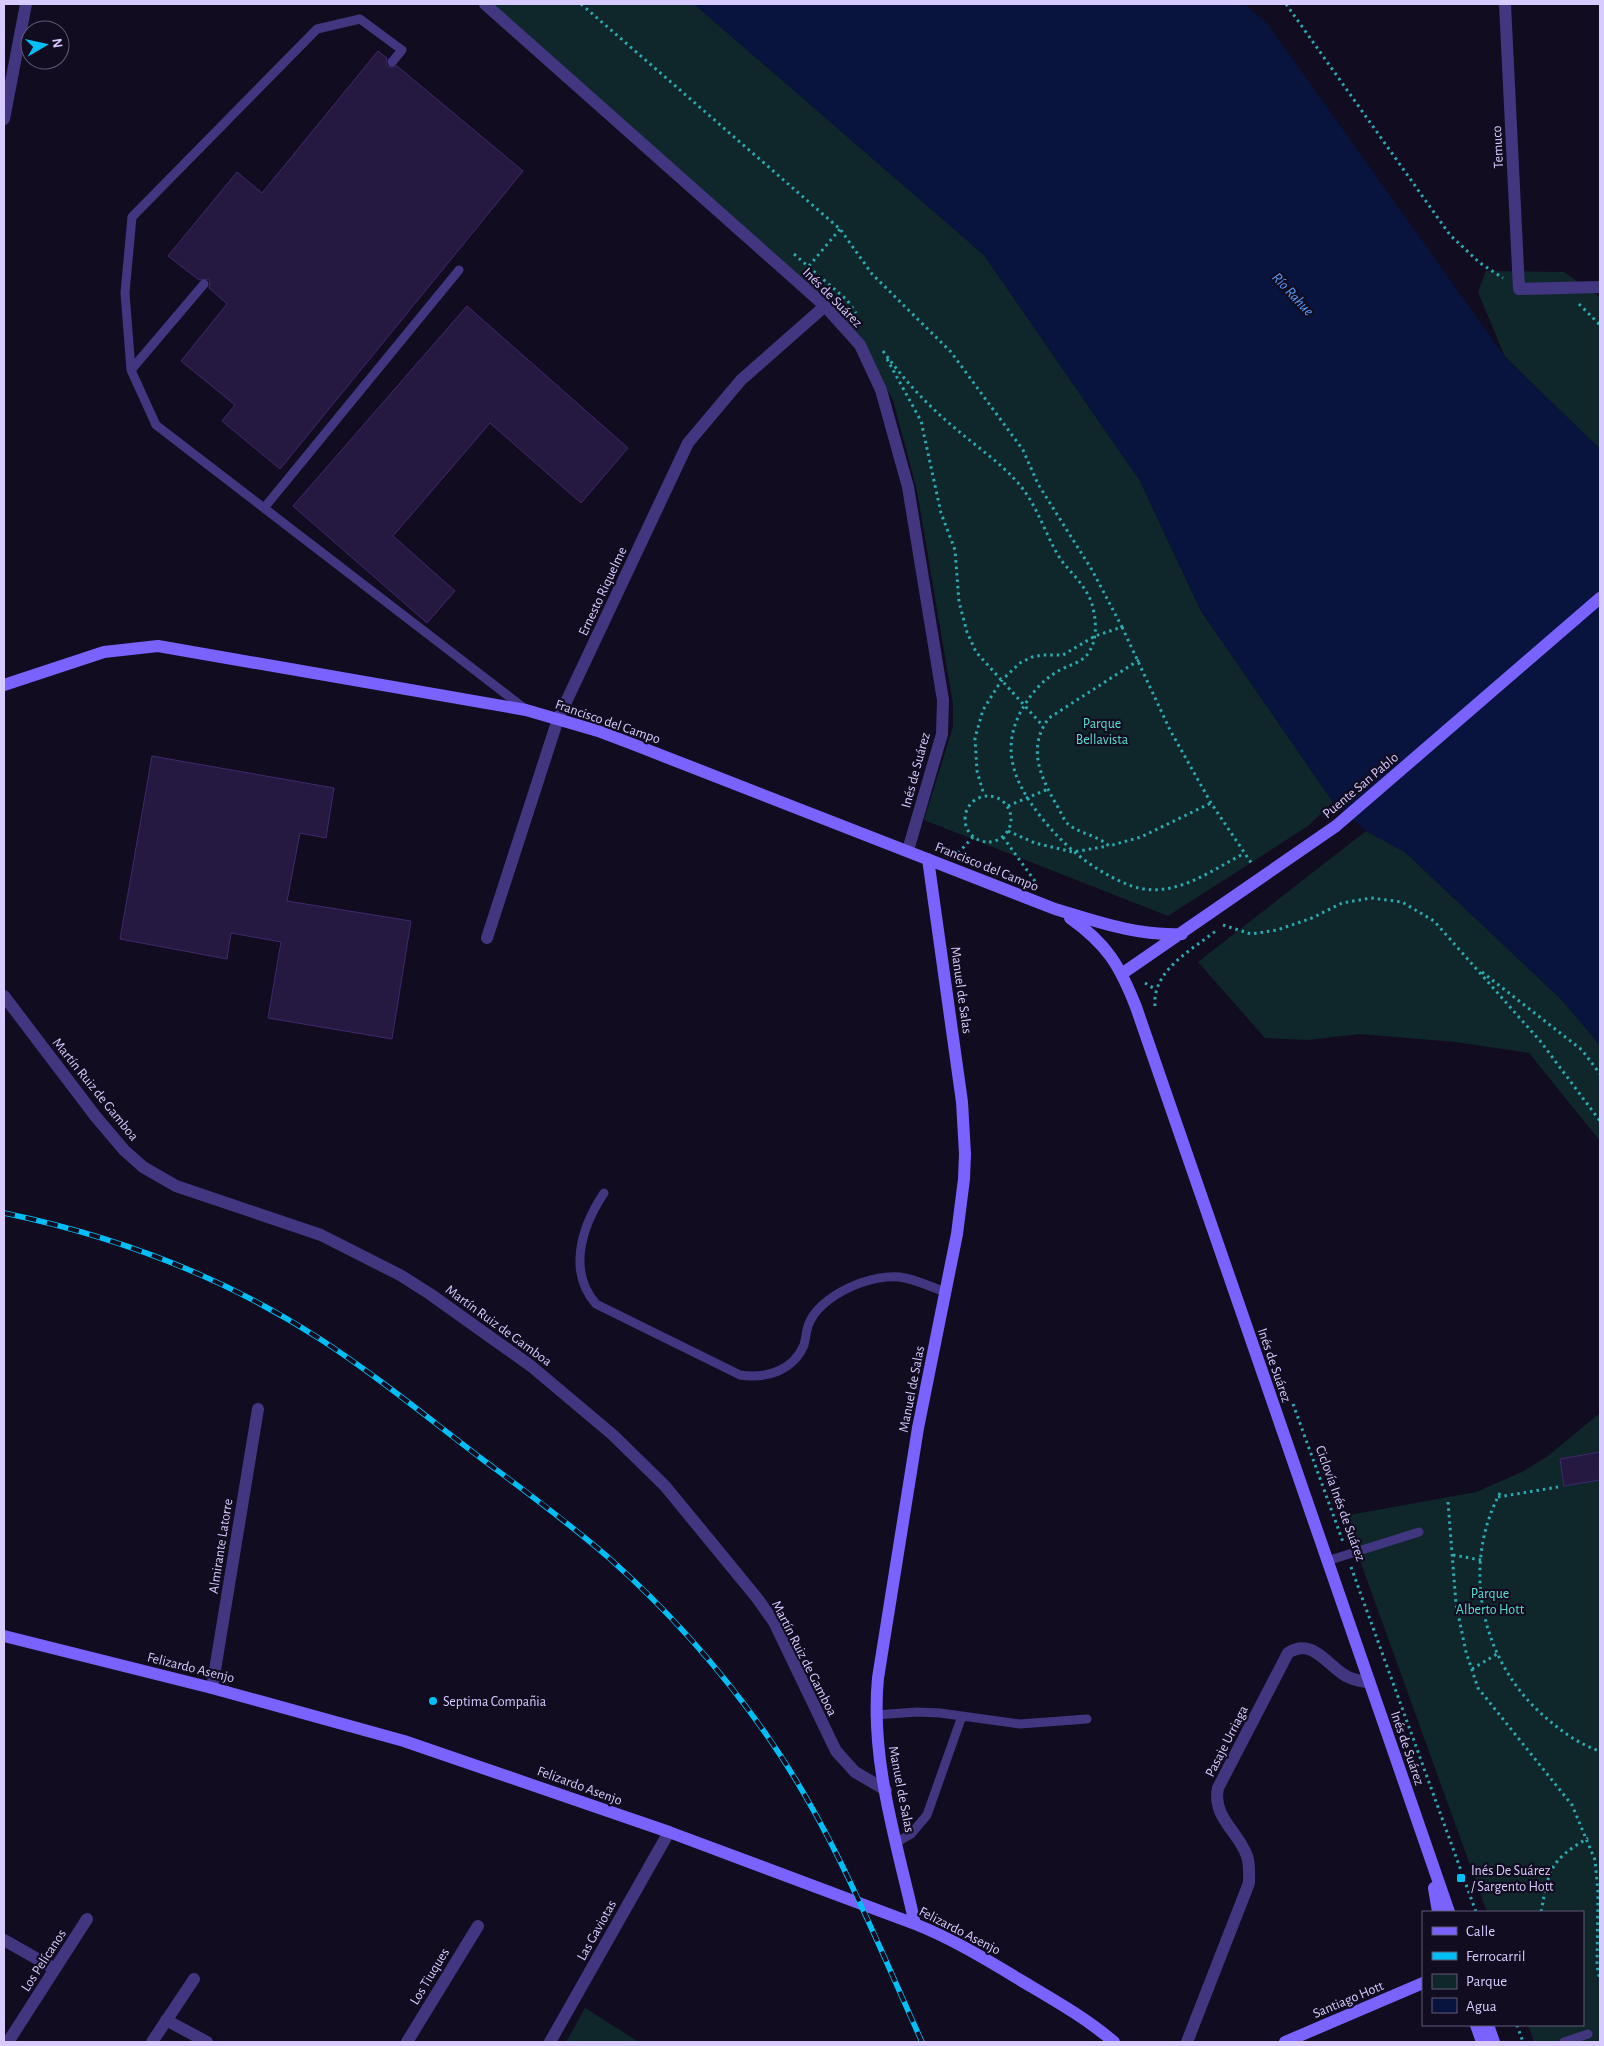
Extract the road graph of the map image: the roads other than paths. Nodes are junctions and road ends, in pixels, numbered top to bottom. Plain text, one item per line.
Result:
1 (26, 4) edge
2 (485, 4) edge
3 (1505, 4) edge
4 (392, 62) dead end
5 (4, 119) edge
6 (459, 270) dead end
7 (204, 284) dead end
8 (1600, 287) edge
9 (825, 306) junction
10 (132, 370) junction
11 (264, 508) junction
12 (1600, 598) edge
13 (4, 685) edge
14 (526, 710) junction
15 (558, 719) junction
16 (908, 850) junction
17 (928, 859) junction
18 (1055, 909) junction
19 (1182, 934) junction
20 (487, 938) dead end
21 (1123, 973) junction
22 (4, 996) edge
23 (604, 1193) dead end
24 (945, 1292) junction
25 (258, 1409) dead end
26 (1419, 1532) dead end
27 (1327, 1561) junction
28 (4, 1636) edge
29 (1369, 1683) junction
30 (212, 1688) junction
31 (875, 1715) junction
32 (962, 1716) junction
33 (1087, 1719) dead end
34 (886, 1790) junction
35 (668, 1832) junction
36 (897, 1842) junction
37 (1429, 1856) junction
38 (1438, 1911) edge
39 (1449, 1911) edge
40 (87, 1919) dead end
41 (915, 1924) junction
42 (478, 1926) dead end
43 (4, 1940) edge
44 (55, 1969) junction
45 (194, 1979) dead end
46 (1422, 1983) edge
47 (166, 2020) junction
48 (1476, 2026) edge
49 (1488, 2026) edge
50 (1588, 2034) dead end
51 (411, 2041) edge
52 (8, 2042) edge
53 (152, 2042) edge
54 (207, 2042) edge
55 (550, 2042) edge
56 (1114, 2042) edge
57 (1187, 2042) edge
58 (1285, 2042) edge
59 (1482, 2042) edge
60 (1494, 2042) edge
61 (1564, 2042) edge

1 - 5 street
2 - 9 street, Inés de Suárez
3 - 8 street, Temuco
4 - 10 lane
6 - 11 lane
7 - 10 lane
9 - 15 street, Ernesto Riquelme
9 - 16 street, Inés de Suárez
10 - 11 lane
11 - 14 lane
12 - 19 street, Puente San Pablo
13 - 14 street, Francisco del Campo
14 - 15 street, Francisco del Campo
15 - 16 street, Francisco del Campo
15 - 20 street, Ernesto Riquelme
16 - 17 street, Francisco del Campo
17 - 18 street, Francisco del Campo
17 - 24 street, Manuel de Salas
18 - 19 street, Francisco del Campo
18 - 21 street, Inés de Suárez
19 - 21 street, Puente San Pablo
21 - 27 street, Inés de Suárez
22 - 34 street, Martín Ruiz de Gamboa
23 - 24 lane
24 - 31 street, Manuel de Salas
25 - 30 street, Almirante Latorre
26 - 27 lane
27 - 29 street, Inés de Suárez
28 - 30 street, Felizardo Asenjo
29 - 37 street, Inés de Suárez
29 - 57 street, Pasaje Urriaga
30 - 35 street, Felizardo Asenjo
31 - 32 lane
31 - 34 street, Manuel de Salas
32 - 33 lane
32 - 36 lane
34 - 36 street, Manuel de Salas
35 - 41 street, Felizardo Asenjo
35 - 55 street, Las Gaviotas
36 - 41 street, Manuel de Salas
37 - 38 street, Inés de Suárez
37 - 39 street, Inés de Suárez
40 - 44 street, Los Pelícanos
41 - 56 street, Felizardo Asenjo
42 - 51 street, Los Tiuques
43 - 44 street
44 - 52 street, Los Pelícanos
45 - 47 street
46 - 58 street, Santiago Hott
47 - 53 street
47 - 54 street
48 - 59 street
49 - 60 street
50 - 61 lane

